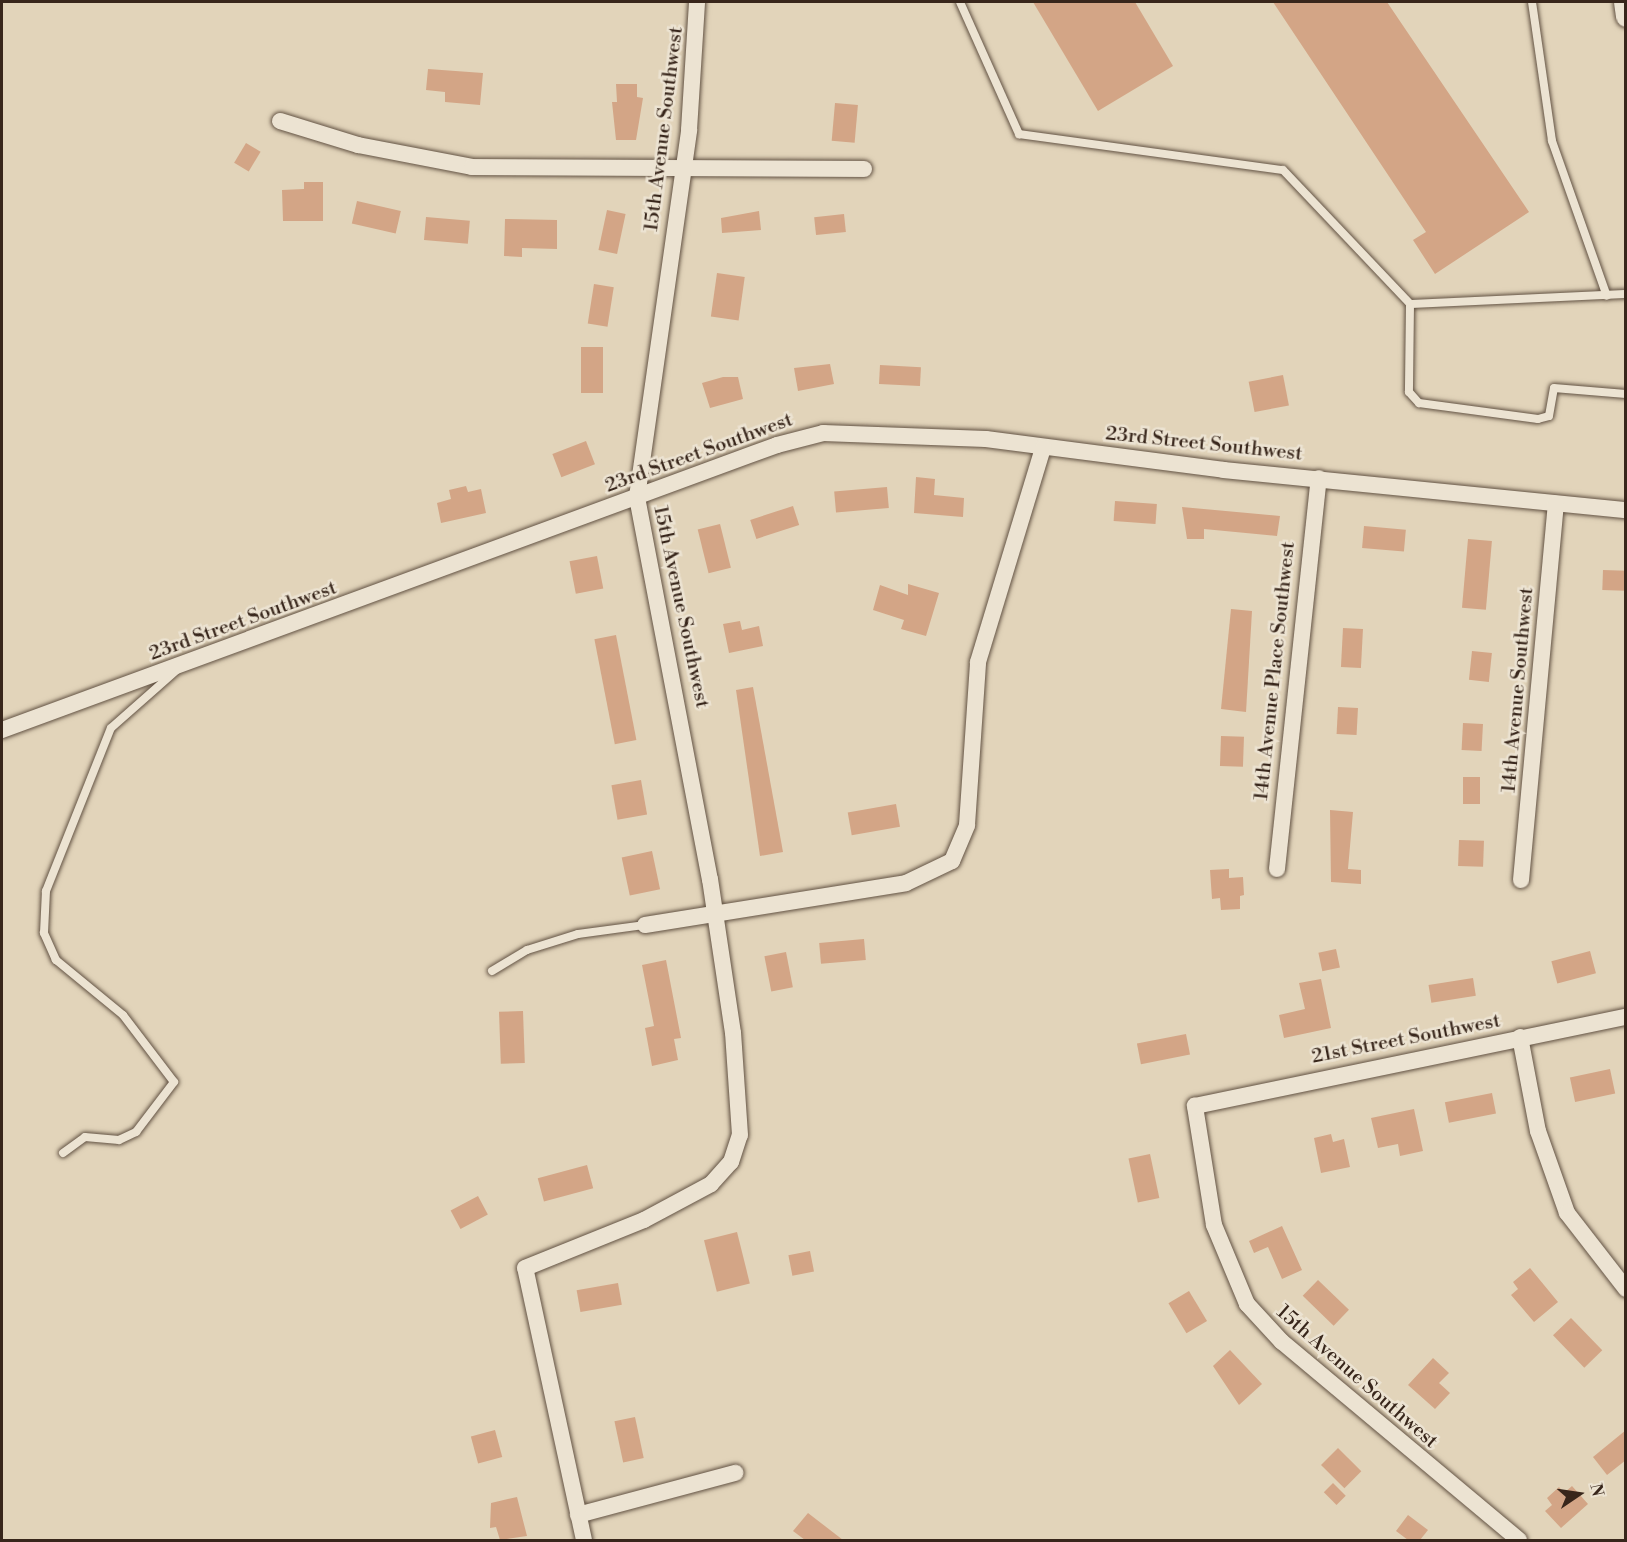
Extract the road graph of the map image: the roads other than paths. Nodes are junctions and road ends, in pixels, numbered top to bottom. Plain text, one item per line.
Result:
1 (698, 2) edge
2 (960, 2) edge
3 (1532, 2) edge
4 (1624, 2) edge
5 (1626, 17) edge
6 (280, 121) dead end
7 (864, 169) dead end
8 (682, 172) junction
9 (1626, 294) edge
10 (1607, 296) junction
11 (1410, 303) junction
12 (1626, 394) edge
13 (1043, 447) junction
14 (1319, 478) junction
15 (637, 497) junction
16 (1556, 504) junction
17 (1626, 510) edge
18 (181, 665) junction
19 (2, 730) edge
20 (1277, 869) dead end
21 (1521, 880) dead end
22 (715, 911) junction
23 (645, 925) joint
24 (492, 971) dead end
25 (1626, 1017) edge
26 (1520, 1037) junction
27 (1195, 1106) joint
28 (63, 1153) dead end
29 (1626, 1289) edge
30 (735, 1473) dead end
31 (578, 1515) junction
32 (584, 1540) edge
33 (1519, 1540) edge

1 - 8 street, 15th Avenue Southwest
2 - 11 lane
3 - 10 lane
4 - 5 street
6 - 8 street
7 - 8 street
8 - 15 street, 15th Avenue Southwest
9 - 10 lane
10 - 11 lane
11 - 12 lane
13 - 14 street, 23rd Street Southwest
13 - 15 street, 23rd Street Southwest
13 - 22 street
14 - 16 street, 23rd Street Southwest
14 - 20 street, 14th Avenue Place Southwest
15 - 18 street, 23rd Street Southwest
15 - 22 street, 15th Avenue Southwest
16 - 17 street, 23rd Street Southwest
16 - 21 street, 14th Avenue Southwest
18 - 19 street, 23rd Street Southwest
18 - 28 lane
22 - 23 street
22 - 31 street, 15th Avenue Southwest
23 - 24 lane
25 - 26 street, 21st Street Southwest
26 - 27 street, 21st Street Southwest
26 - 29 street
27 - 33 street, 15th Avenue Southwest
30 - 31 street
31 - 32 street

